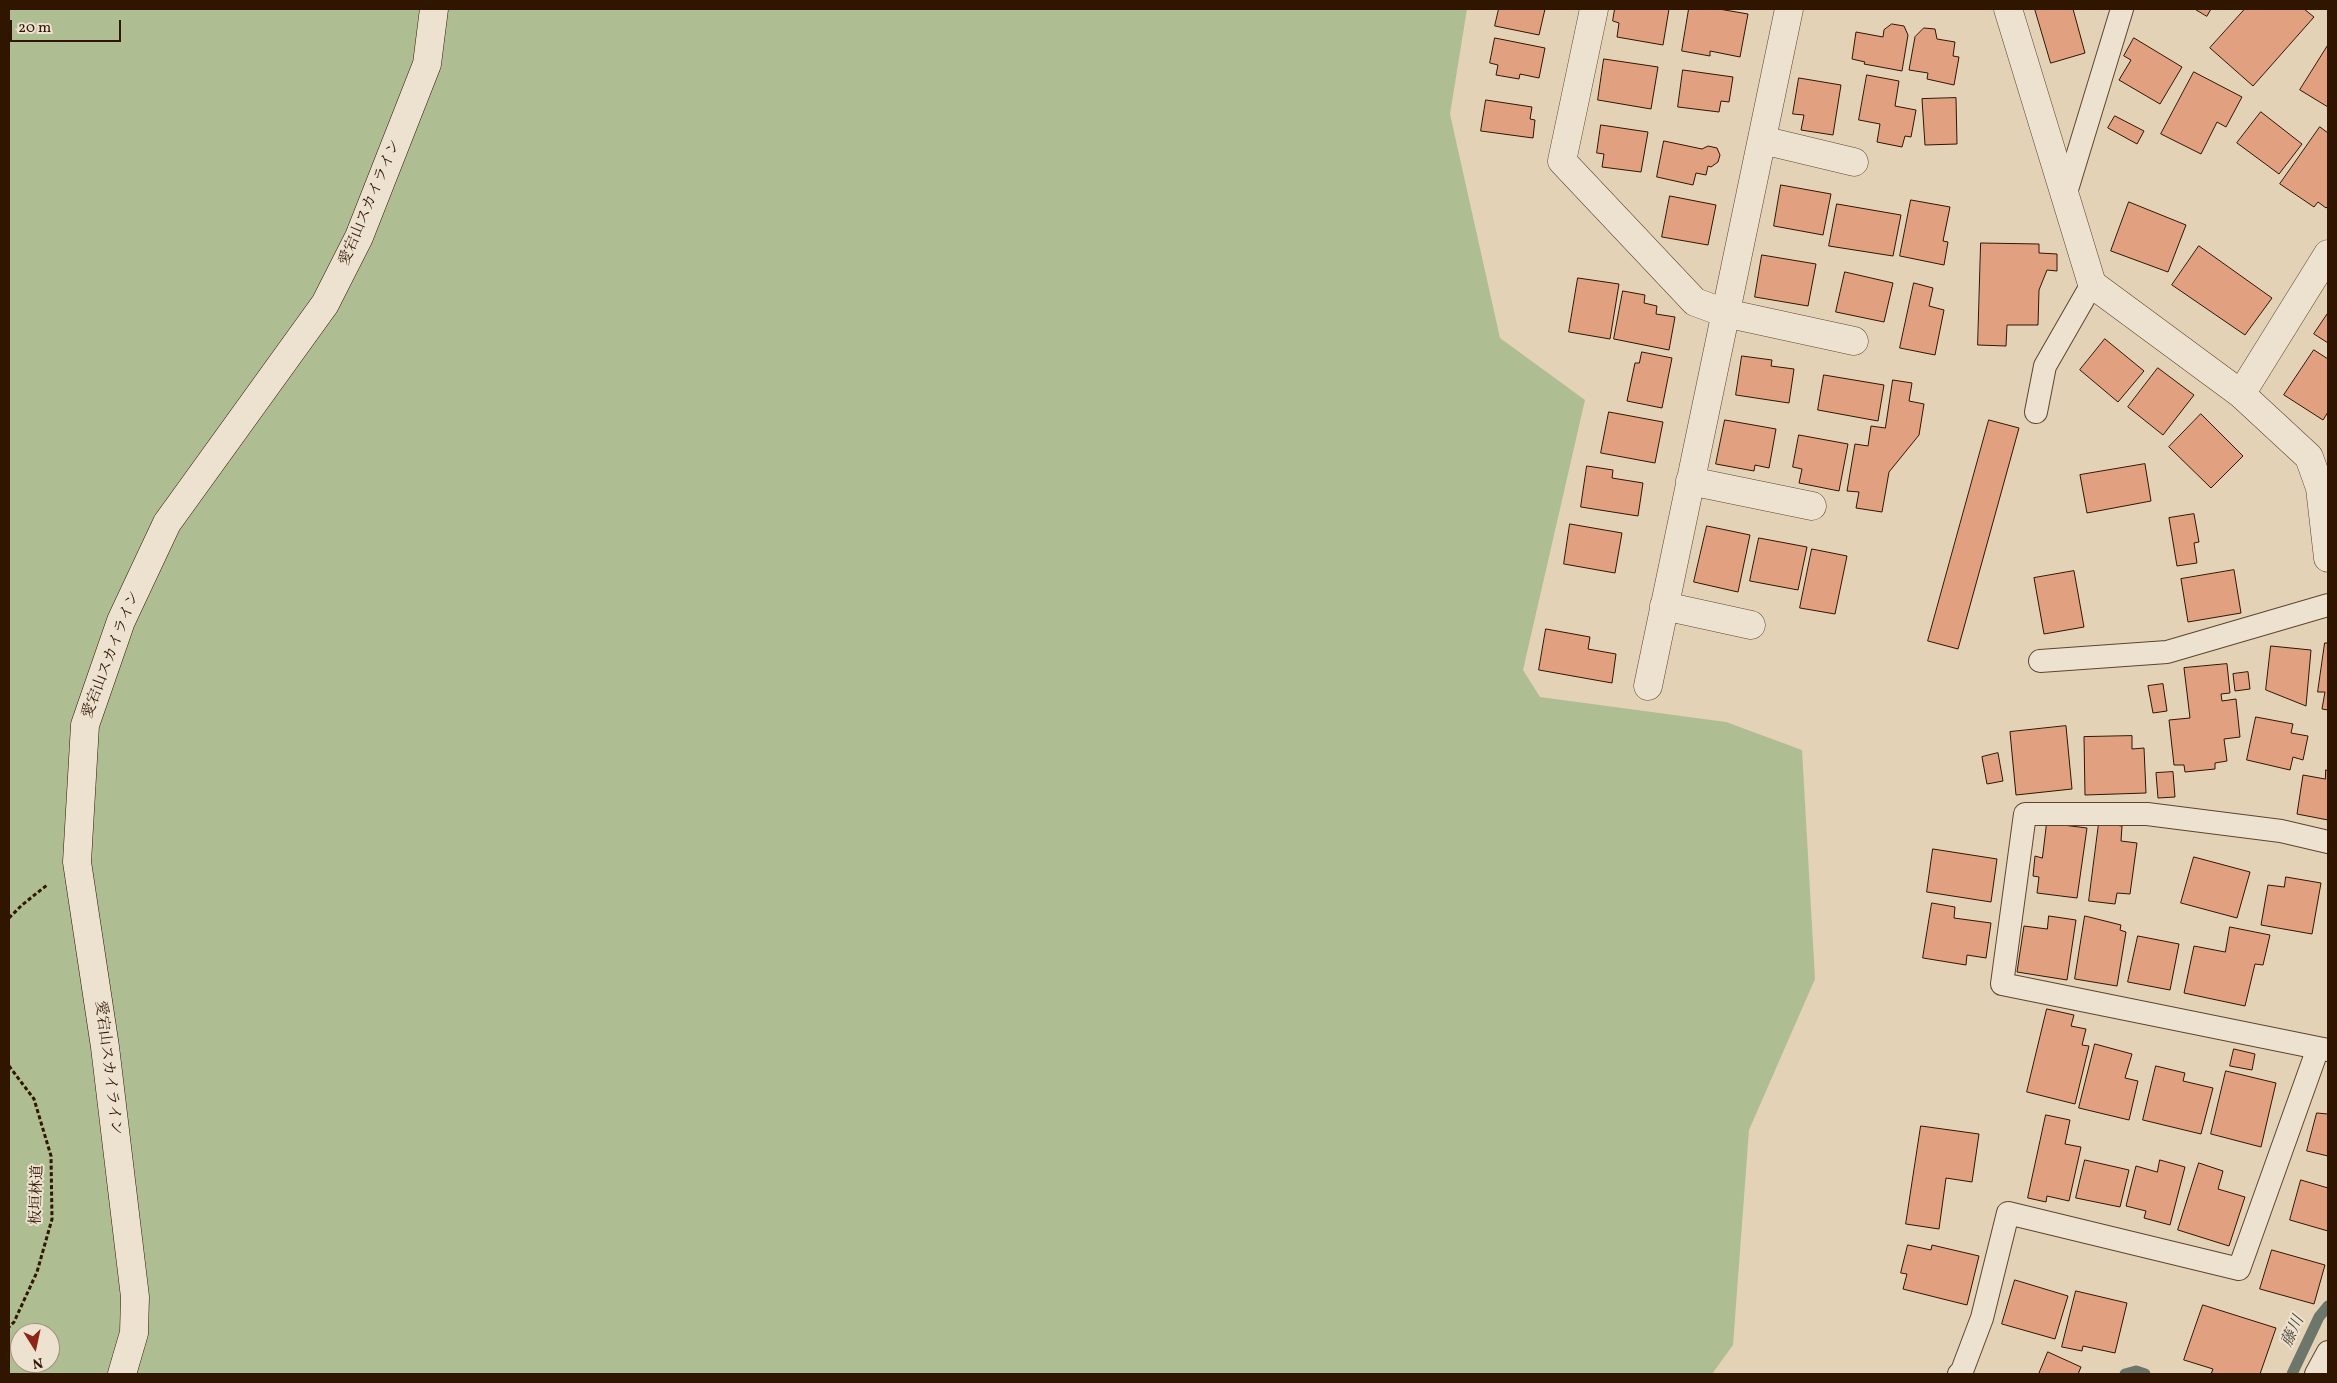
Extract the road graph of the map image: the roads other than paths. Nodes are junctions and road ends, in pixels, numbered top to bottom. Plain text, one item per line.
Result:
1 (434, 9) edge
2 (1594, 9) edge
3 (1789, 9) edge
4 (2008, 9) edge
5 (2122, 9) edge
6 (1762, 140) junction
7 (1854, 162) dead end
8 (2065, 196) junction
9 (2328, 254) edge
10 (2092, 284) junction
11 (1725, 313) junction
12 (1854, 341) dead end
13 (2241, 394) junction
14 (2036, 412) dead end
15 (1690, 481) junction
16 (1812, 506) dead end
17 (2328, 558) edge
18 (2328, 605) edge
19 (1664, 606) junction
20 (1751, 625) dead end
21 (2040, 661) dead end
22 (1648, 686) dead end
23 (2328, 842) edge
24 (2323, 1049) edge
25 (2328, 1352) edge
26 (122, 1374) edge
27 (1959, 1374) edge
28 (2316, 1374) edge

1 - 26 street, 愛宕山スカイライン
2 - 11 street
3 - 6 street
4 - 8 street
5 - 8 lane
6 - 7 street
6 - 11 street
8 - 10 street
9 - 13 street
10 - 13 street
10 - 14 lane
11 - 12 street
11 - 15 street
13 - 17 street
15 - 16 street
15 - 19 street
18 - 21 lane
19 - 20 street
19 - 22 street
23 - 24 lane
24 - 27 lane
25 - 28 lane

